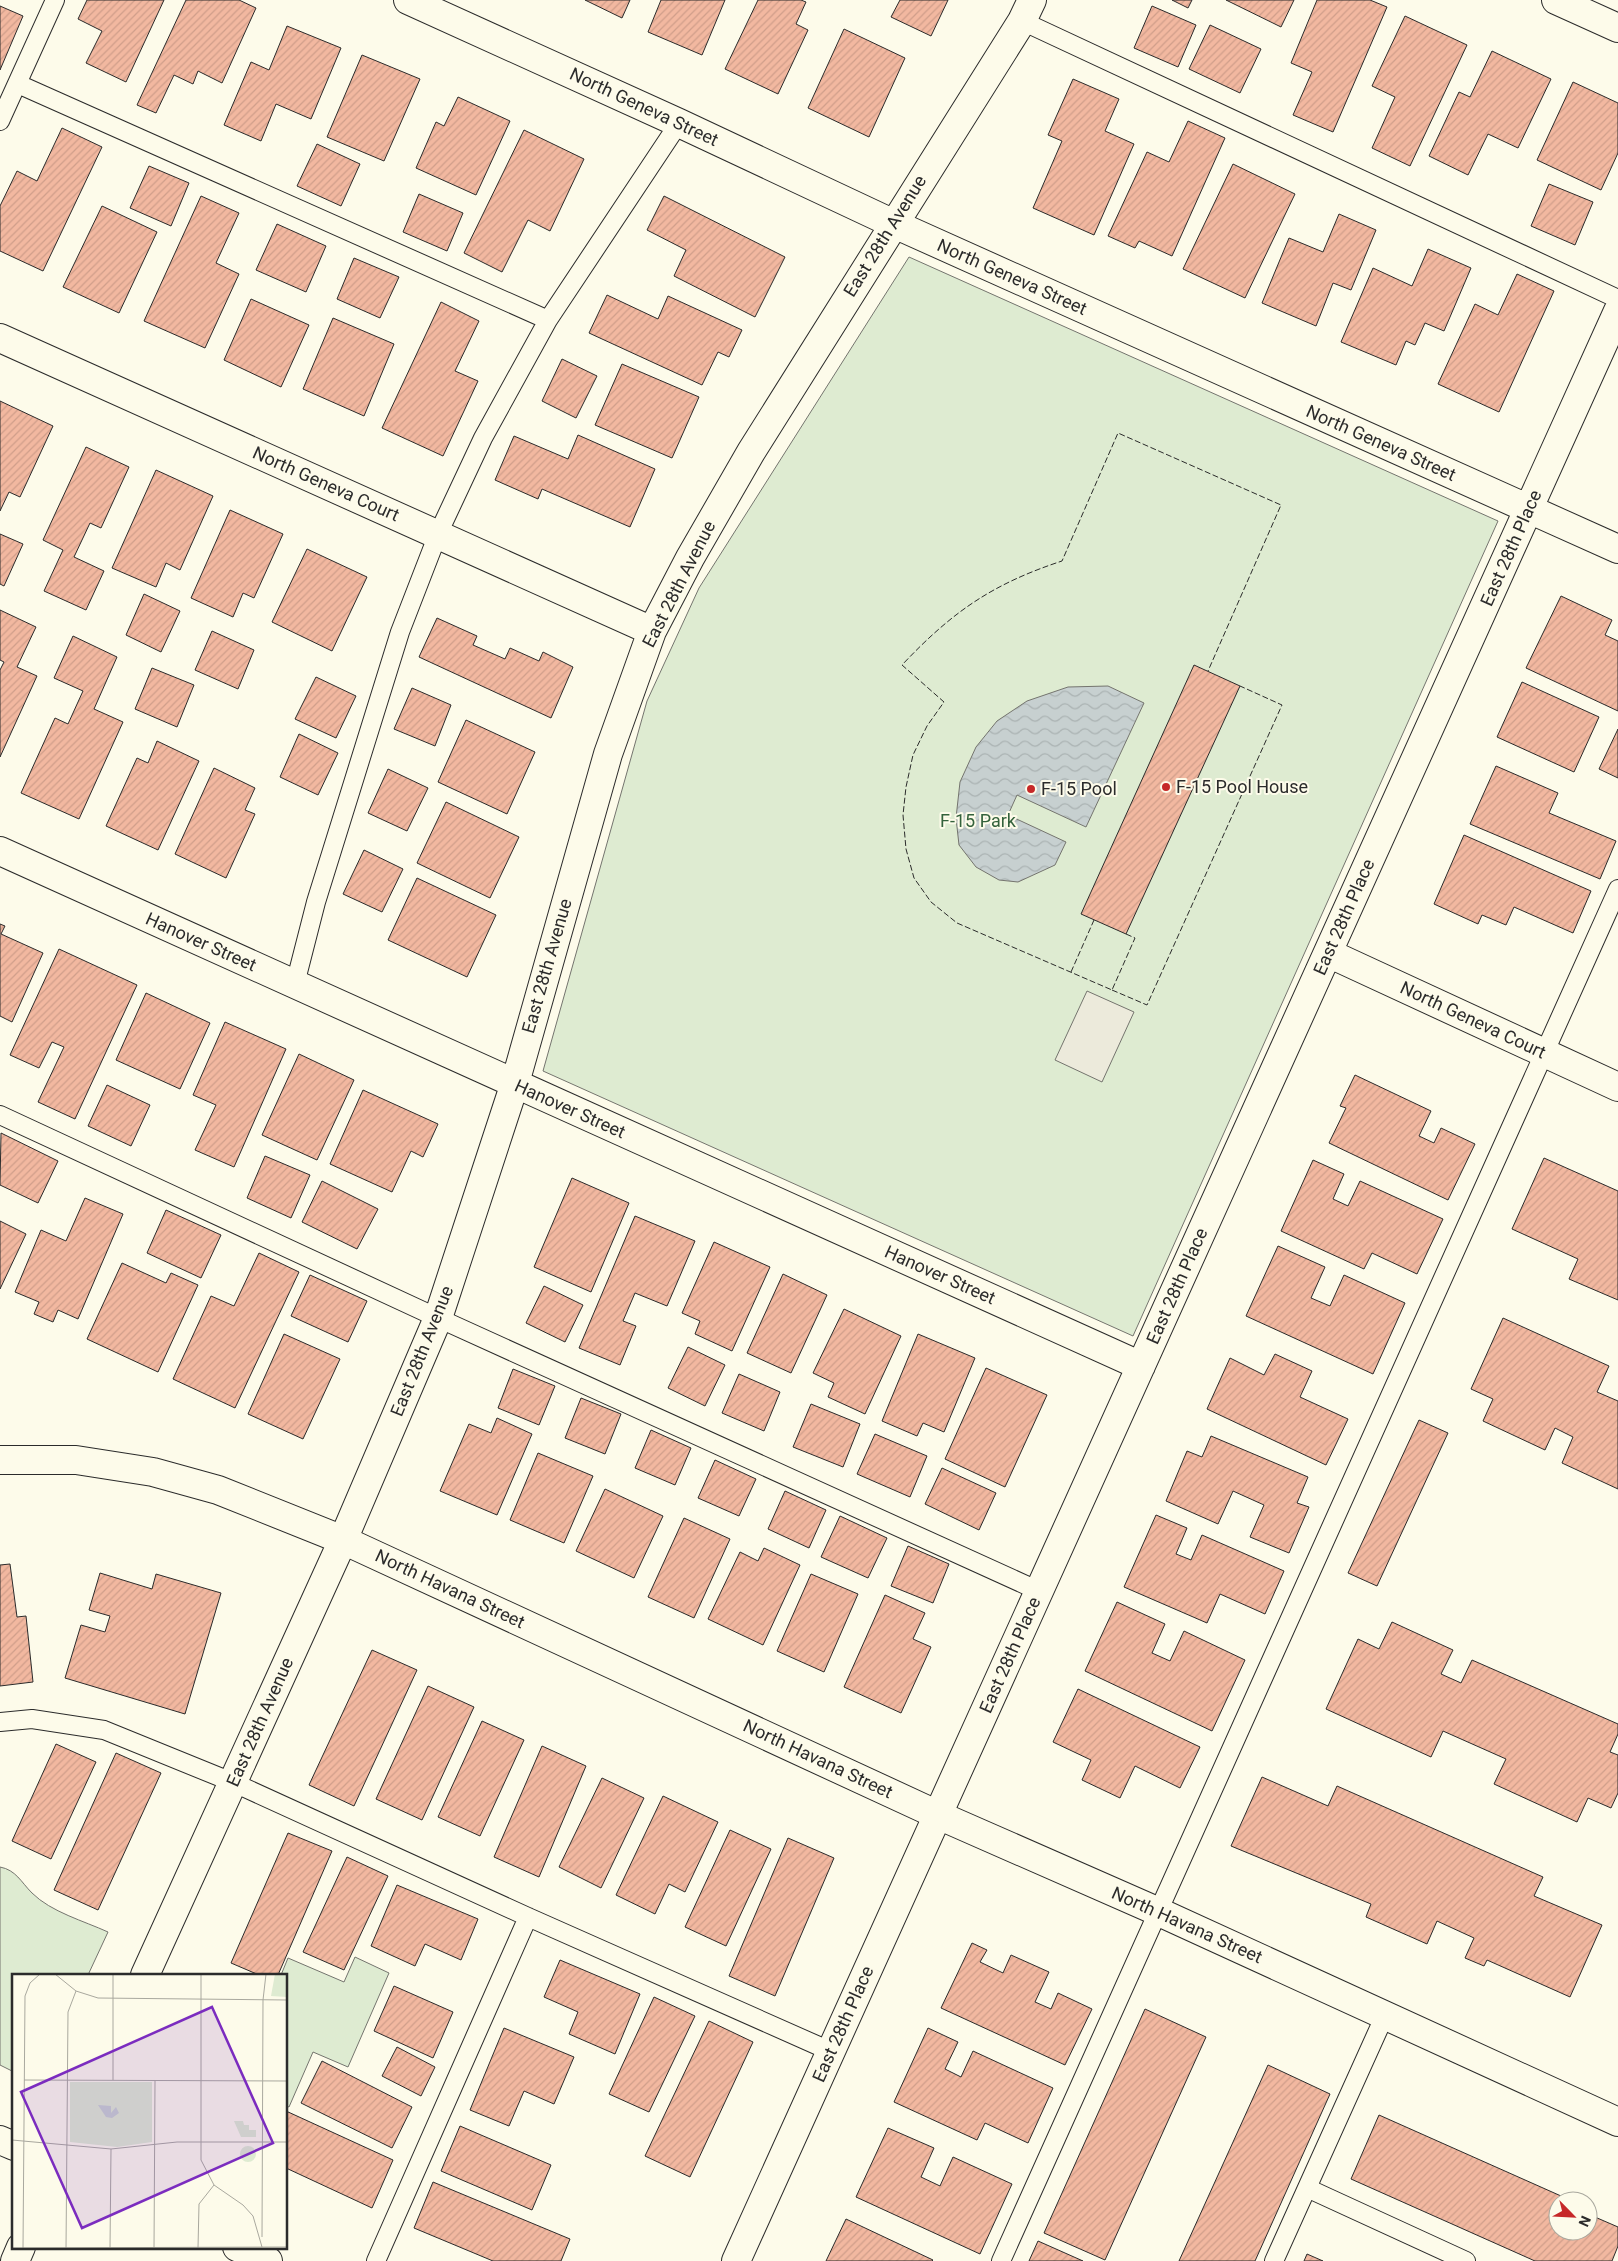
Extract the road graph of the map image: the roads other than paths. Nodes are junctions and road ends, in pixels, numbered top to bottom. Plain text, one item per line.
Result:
1 (55, 0) edge
2 (408, 0) edge
3 (1556, 0) edge
4 (1027, 11) edge
5 (1618, 28) edge
6 (18, 84) junction
7 (0, 121) edge
8 (679, 123) junction
9 (892, 223) junction
10 (1618, 299) edge
11 (1618, 311) edge
12 (548, 320) junction
13 (0, 338) edge
14 (1528, 509) junction
15 (438, 534) junction
16 (1618, 549) edge
17 (652, 631) junction
18 (0, 851) edge
19 (1618, 889) edge
20 (1328, 953) junction
21 (295, 984) junction
22 (1544, 1054) junction
23 (515, 1083) junction
24 (1618, 1087) edge
25 (0, 1115) edge
26 (438, 1318) junction
27 (1141, 1366) junction
28 (0, 1460) edge
29 (343, 1540) junction
30 (1039, 1591) junction
31 (0, 1722) edge
32 (232, 1782) junction
33 (938, 1815) junction
34 (1159, 1912) junction
35 (528, 1917) junction
36 (145, 1974) edge
37 (1385, 2015) junction
38 (830, 2050) junction
39 (1618, 2122) edge
40 (0, 2140) edge
41 (12, 2145) edge
42 (1307, 2188) junction
43 (21, 2248) edge
44 (239, 2248) edge
45 (15, 2261) edge
46 (268, 2261) edge
47 (376, 2261) edge
48 (736, 2261) edge
49 (1001, 2261) edge
50 (1274, 2261) edge
51 (1466, 2261) edge

1 - 6 lane
2 - 8 street, North Geneva Street
3 - 5 street
4 - 9 street, East 28th Avenue
4 - 10 lane
6 - 7 lane
6 - 12 lane
8 - 9 street, North Geneva Street
8 - 12 lane
9 - 14 street, North Geneva Street
9 - 17 street, East 28th Avenue
11 - 14 street, East 28th Place
12 - 15 lane
13 - 15 street, North Geneva Court
14 - 16 street, North Geneva Street
14 - 20 street, East 28th Place
15 - 17 street, North Geneva Court
15 - 21 lane
17 - 23 street, East 28th Avenue
18 - 21 street, Hanover Street
19 - 22 lane
20 - 22 street, North Geneva Court
20 - 27 street, East 28th Place
21 - 23 street, Hanover Street
22 - 24 street, North Geneva Court
22 - 34 lane
23 - 26 street, East 28th Avenue
23 - 27 street, Hanover Street
25 - 26 lane
26 - 29 street, East 28th Avenue
26 - 30 lane
27 - 30 street, East 28th Place
28 - 29 street, North Havana Street
29 - 32 street, East 28th Avenue
29 - 33 street, North Havana Street
30 - 33 street, East 28th Place
31 - 32 lane
32 - 35 lane
32 - 36 street, East 28th Avenue
33 - 34 street, North Havana Street
33 - 38 street, East 28th Place
34 - 37 street, North Havana Street
34 - 49 lane
35 - 38 lane
35 - 47 lane
37 - 39 street, North Havana Street
37 - 42 lane
38 - 48 street, East 28th Place
40 - 41 street
42 - 50 lane
42 - 51 lane
43 - 45 street
44 - 46 street

